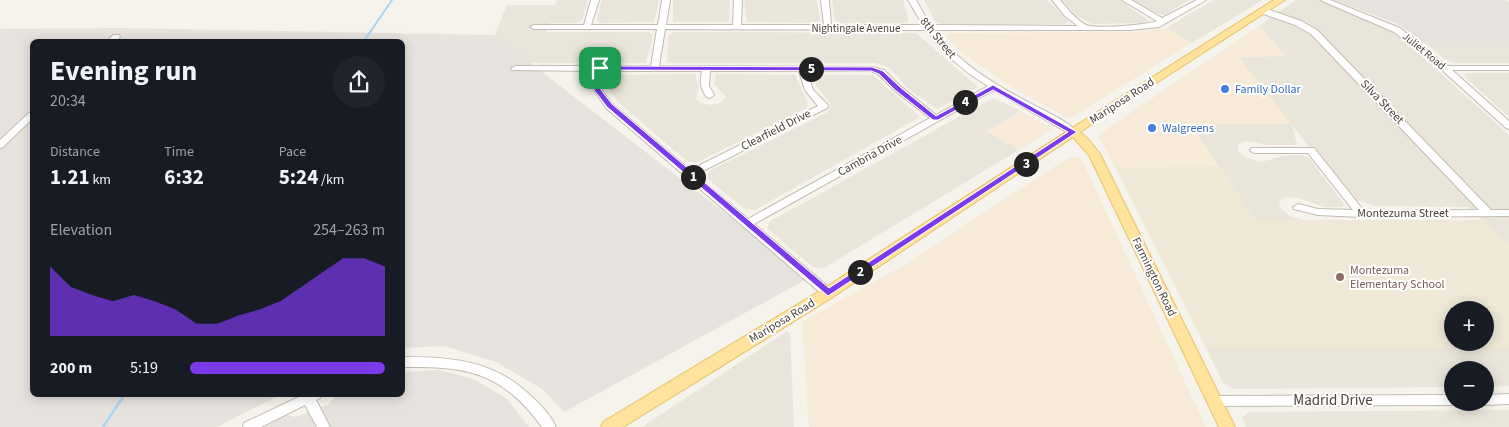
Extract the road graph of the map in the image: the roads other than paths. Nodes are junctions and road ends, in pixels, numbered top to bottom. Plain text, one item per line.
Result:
1 (595, 0) edge
2 (666, 0) edge
3 (738, 0) edge
4 (825, 0) edge
5 (912, 0) edge
6 (1056, 0) edge
7 (1126, 0) edge
8 (1202, 0) edge
9 (1280, 0) edge
10 (1324, 0) edge
11 (1264, 10) junction
12 (1163, 22) junction
13 (534, 27) dead end
14 (587, 27) junction
15 (662, 28) junction
16 (736, 28) junction
17 (828, 28) junction
18 (927, 28) junction
19 (1085, 28) junction
20 (516, 68) dead end
21 (600, 68) junction
22 (655, 68) junction
23 (1444, 68) junction
24 (1509, 68) edge
25 (706, 69) junction
26 (803, 69) junction
27 (993, 87) junction
28 (710, 95) dead end
29 (30, 117) edge
30 (936, 119) junction
31 (1509, 126) edge
32 (1073, 132) junction
33 (0, 145) edge
34 (1255, 150) dead end
35 (689, 174) junction
36 (1298, 207) dead end
37 (1488, 213) junction
38 (1509, 213) edge
39 (1361, 214) junction
40 (747, 224) junction
41 (828, 293) junction
42 (405, 362) edge
43 (310, 397) edge
44 (312, 397) edge
45 (1509, 399) edge
46 (1444, 400) edge
47 (1494, 400) edge
48 (1214, 401) junction
49 (249, 427) edge
50 (324, 427) edge
51 (550, 427) edge
52 (609, 427) edge
53 (1227, 427) edge

1 - 14 street
2 - 15 street
3 - 16 street
4 - 17 street
5 - 18 street, 8th Street
6 - 19 street
7 - 12 street
8 - 12 street, Nightingale Avenue
9 - 11 main road, Mariposa Road
10 - 23 street, Juliet Road
11 - 32 main road, Mariposa Road
11 - 37 street, Silva Street
12 - 19 street, Nightingale Avenue
13 - 14 street, Nightingale Avenue
14 - 15 street, Nightingale Avenue
15 - 16 street, Nightingale Avenue
15 - 22 street
16 - 17 street, Nightingale Avenue
17 - 18 street, Nightingale Avenue
18 - 19 street, Nightingale Avenue
18 - 27 street, 8th Street
20 - 21 street
21 - 22 street
21 - 35 street
22 - 25 street
23 - 24 street
23 - 31 street, Juliet Road
25 - 26 street
25 - 28 street
26 - 30 street
26 - 35 street, Clearfield Drive
27 - 30 street, Cambria Drive
27 - 32 street, 8th Street
29 - 33 street
30 - 40 street, Cambria Drive
32 - 41 main road, Mariposa Road
32 - 48 main road, Farmington Road
34 - 39 street
35 - 40 street
36 - 39 street, Montezuma Street
37 - 38 street, Montezuma Street
37 - 39 street, Montezuma Street
40 - 41 street
41 - 52 main road, Mariposa Road
42 - 51 street
43 - 49 street
44 - 50 street
45 - 47 street
46 - 48 street, Madrid Drive
48 - 53 main road, Farmington Road

